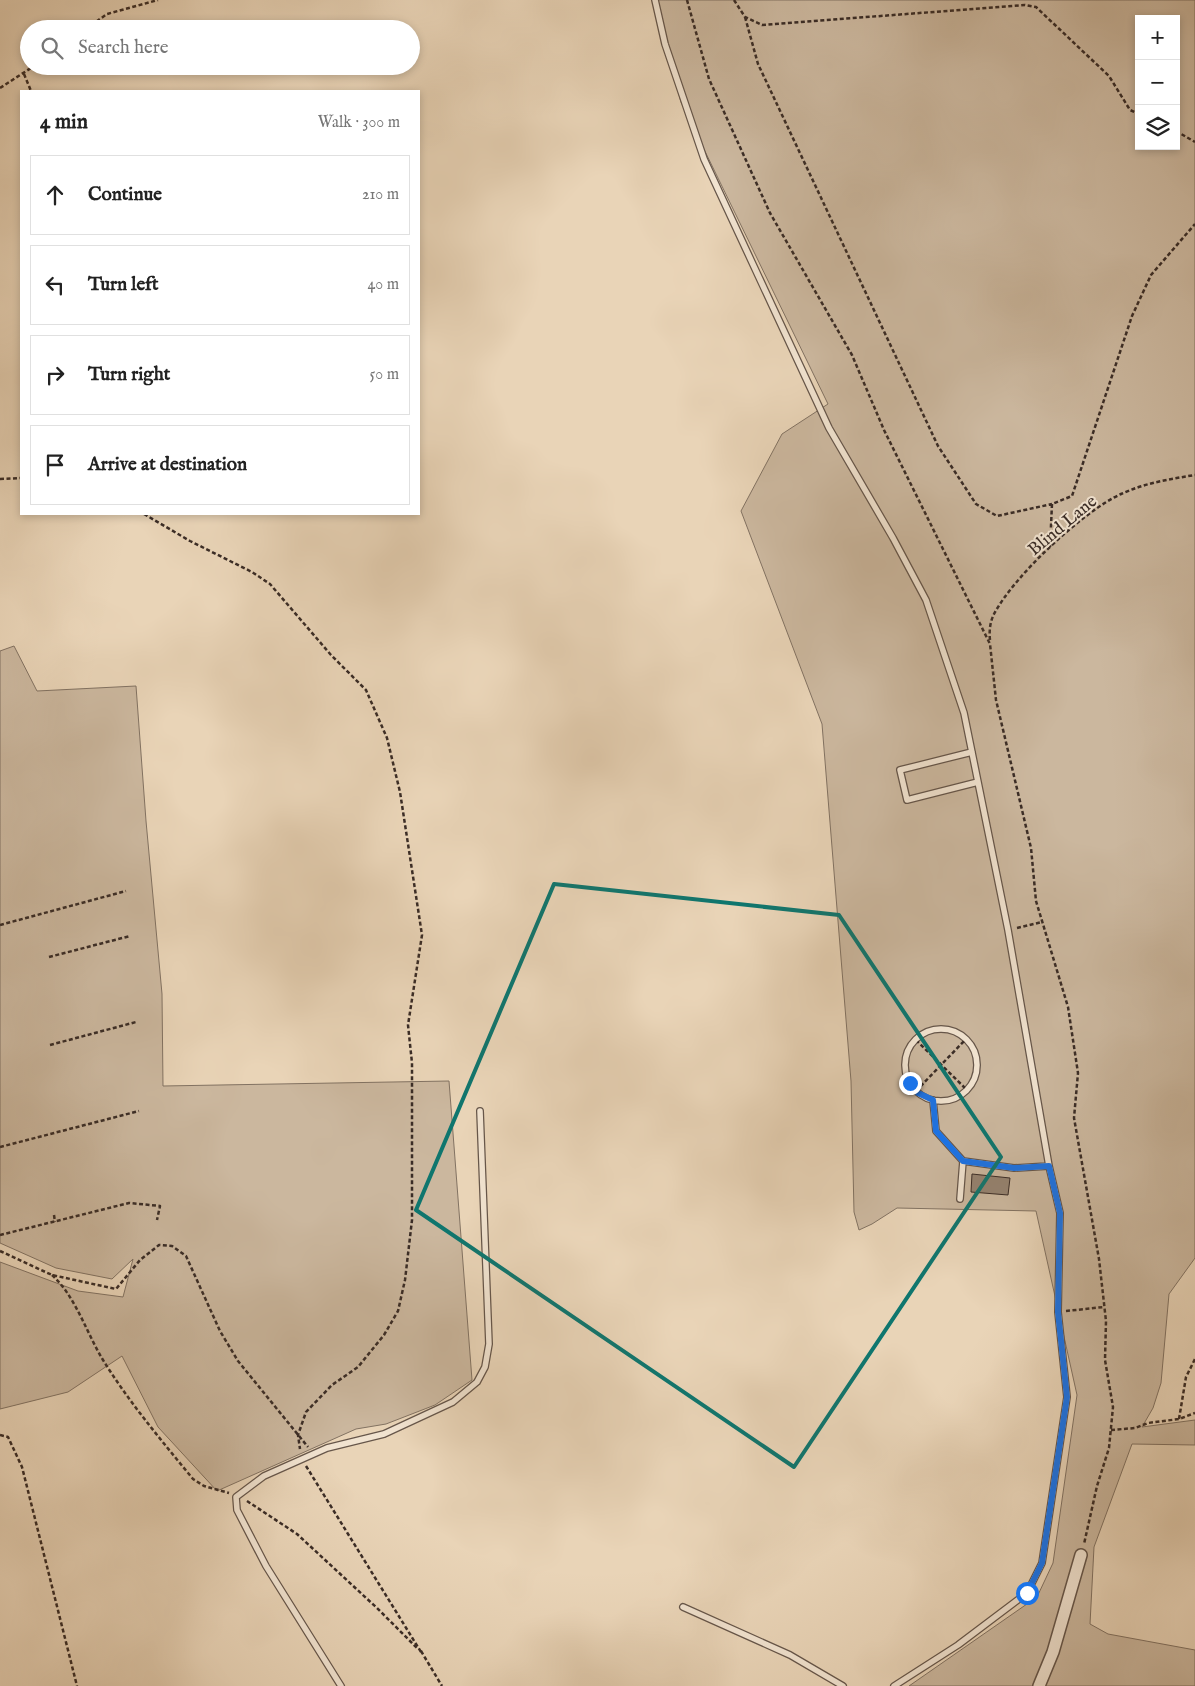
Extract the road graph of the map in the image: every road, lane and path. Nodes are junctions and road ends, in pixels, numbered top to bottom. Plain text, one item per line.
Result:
1 (158, 0) edge
2 (655, 0) edge
3 (734, 0) edge
4 (745, 17) junction
5 (99, 20) edge
6 (22, 75) edge
7 (24, 75) edge
8 (0, 88) edge
9 (30, 90) edge
10 (1135, 112) edge
11 (1180, 133) edge
12 (1195, 142) edge
13 (1195, 224) edge
14 (1195, 475) edge
15 (20, 478) edge
16 (0, 479) edge
17 (1052, 504) junction
18 (146, 515) edge
19 (1050, 547) junction
20 (990, 644) dead end
21 (972, 752) junction
22 (978, 782) junction
23 (126, 891) dead end
24 (1042, 922) dead end
25 (0, 924) edge
26 (1008, 930) junction
27 (130, 936) dead end
28 (49, 957) dead end
29 (136, 1022) dead end
30 (966, 1039) junction
31 (916, 1040) junction
32 (50, 1045) dead end
33 (941, 1065) junction
34 (967, 1090) junction
35 (916, 1091) junction
36 (933, 1100) junction
37 (139, 1111) dead end
38 (480, 1111) dead end
39 (0, 1147) edge
40 (963, 1161) junction
41 (1049, 1166) junction
42 (960, 1199) dead end
43 (54, 1215) dead end
44 (157, 1220) dead end
45 (55, 1222) junction
46 (0, 1235) edge
47 (0, 1252) edge
48 (52, 1275) junction
49 (1104, 1307) dead end
50 (1058, 1312) junction
51 (1195, 1360) edge
52 (1195, 1413) edge
53 (1179, 1419) junction
54 (1111, 1430) dead end
55 (0, 1435) edge
56 (298, 1435) junction
57 (314, 1454) junction
58 (302, 1459) junction
59 (225, 1492) dead end
60 (244, 1499) dead end
61 (1081, 1555) dead end
62 (682, 1607) dead end
63 (421, 1652) junction
64 (842, 1685) edge
65 (77, 1686) edge
66 (341, 1686) edge
67 (442, 1686) edge
68 (834, 1686) edge
69 (894, 1686) edge
70 (1039, 1686) edge

1 - 5 path
2 - 21 lane
3 - 4 path
4 - 10 path
4 - 17 path
6 - 8 path
7 - 9 path
11 - 12 path
13 - 17 path
14 - 19 path, Blind Lane
15 - 16 path
17 - 19 path
18 - 56 path
19 - 20 path, Blind Lane
21 - 22 lane
21 - 22 lane
22 - 26 lane
23 - 25 path
24 - 26 path
26 - 41 lane
27 - 28 path
29 - 32 path
30 - 31 lane
30 - 33 path
30 - 34 lane
31 - 33 path
31 - 35 lane
33 - 34 path
33 - 35 path
34 - 36 lane
35 - 36 lane
36 - 40 lane
37 - 39 path
38 - 57 lane
40 - 41 lane
40 - 42 lane
41 - 50 lane
43 - 45 path
44 - 45 path
45 - 46 path
47 - 48 path
48 - 56 path
48 - 59 path
49 - 50 path
50 - 69 lane
51 - 53 path
52 - 53 path
53 - 54 path
55 - 65 path
56 - 57 path
56 - 58 path
57 - 58 lane
58 - 63 path
58 - 66 lane
60 - 63 path
61 - 70 street
62 - 64 lane
63 - 67 path
64 - 68 lane

